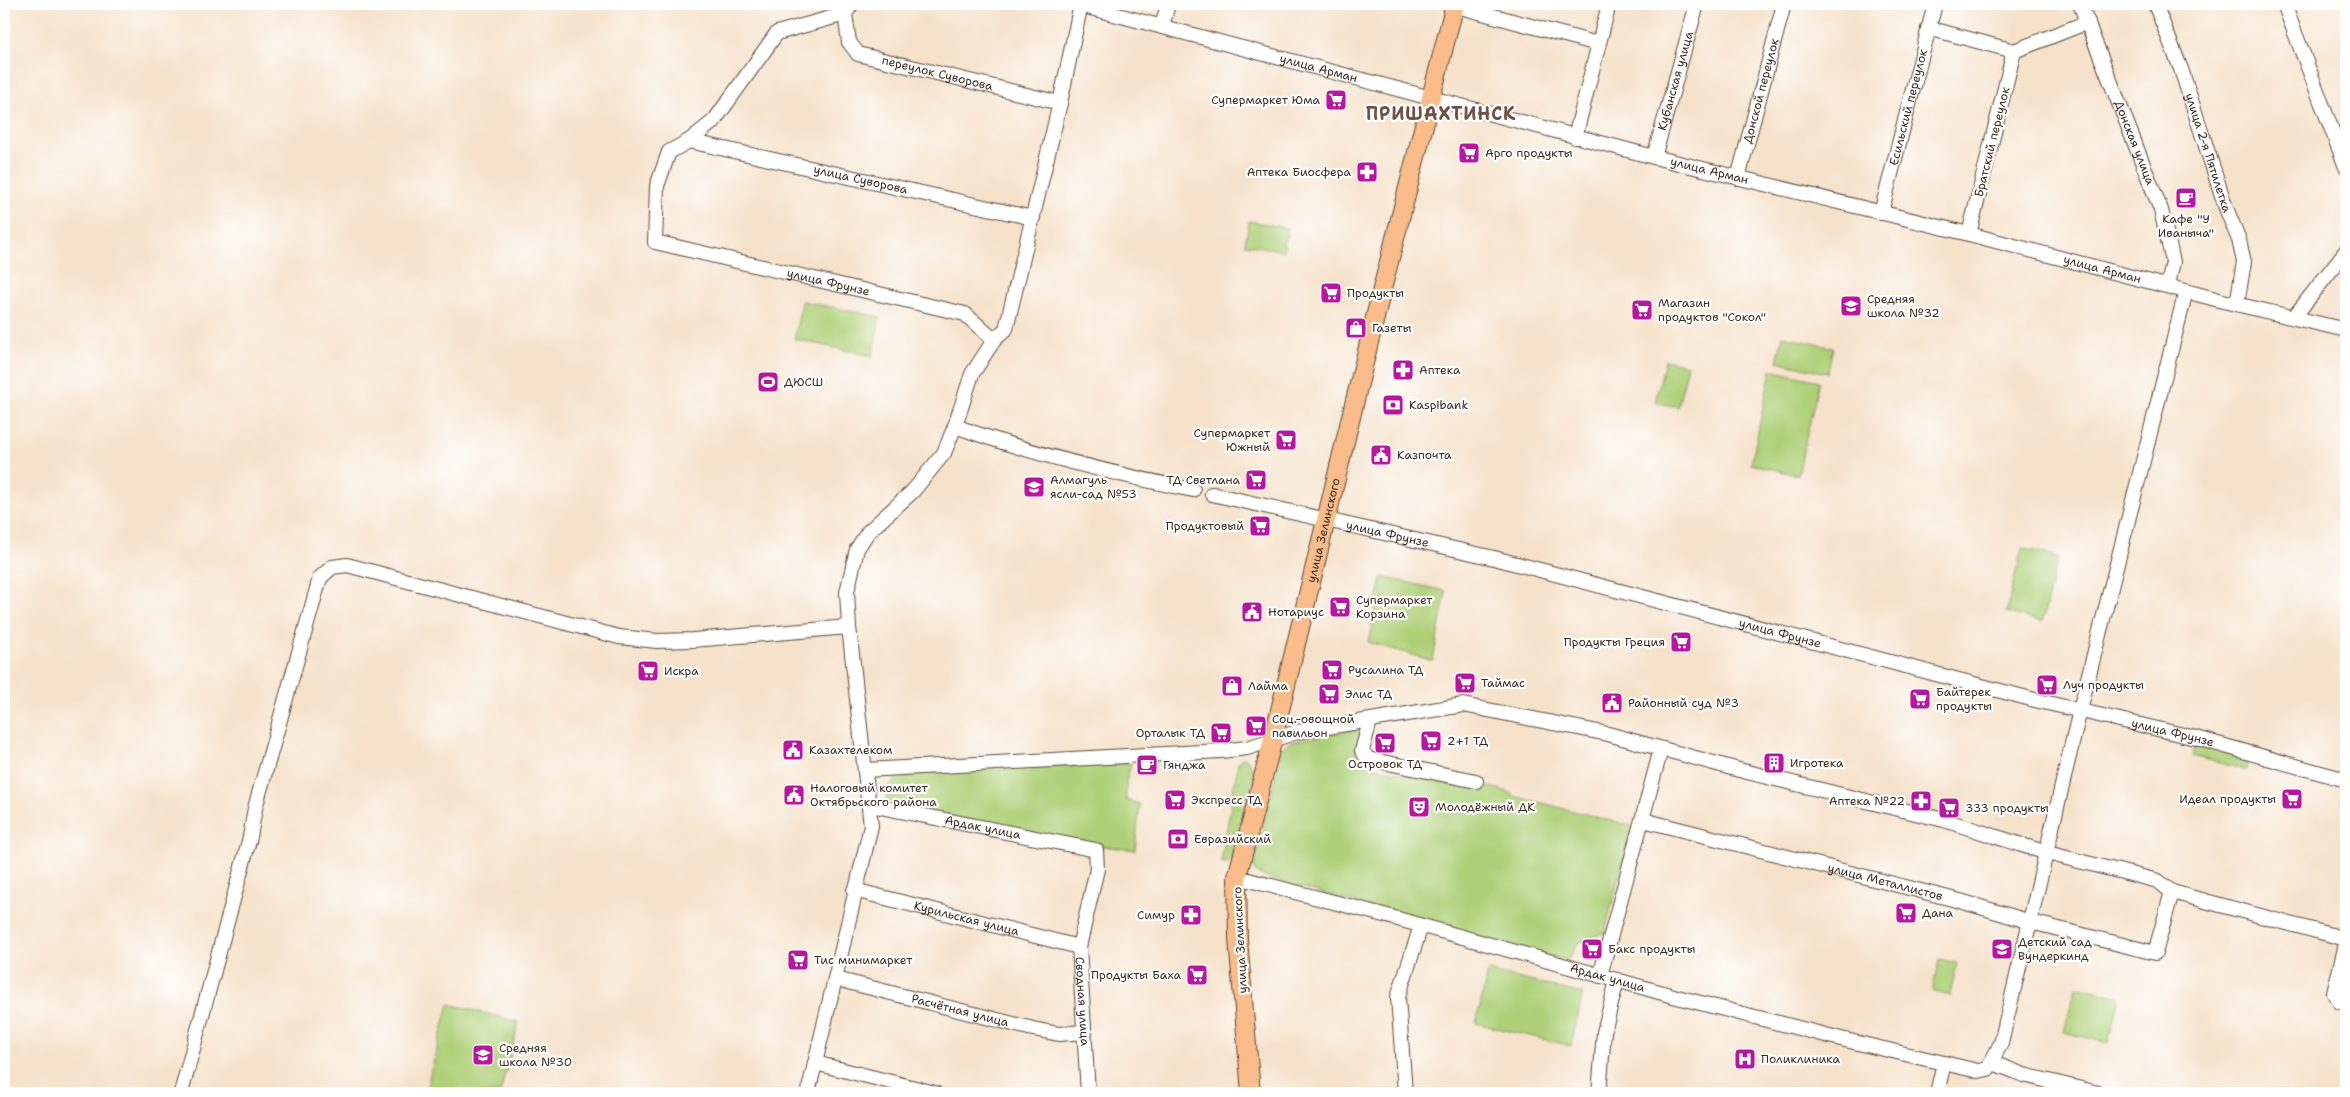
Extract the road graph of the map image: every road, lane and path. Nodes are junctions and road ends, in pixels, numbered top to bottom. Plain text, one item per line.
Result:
1 (1079, 4) edge
2 (1168, 4) edge
3 (1453, 4) edge
4 (1609, 4) edge
5 (1697, 4) edge
6 (1784, 4) edge
7 (1936, 4) edge
8 (2080, 4) edge
9 (2155, 4) edge
10 (2284, 4) edge
11 (848, 9) edge
12 (2088, 22) junction
13 (1162, 27) junction
14 (1928, 28) junction
15 (1598, 44) junction
16 (2014, 51) junction
17 (1430, 98) junction
18 (1060, 103) junction
19 (1575, 137) junction
20 (689, 141) junction
21 (1654, 158) junction
22 (2346, 167) edge
23 (1738, 178) junction
24 (1881, 213) junction
25 (1033, 218) junction
26 (1969, 234) junction
27 (2346, 251) edge
28 (2168, 285) junction
29 (2186, 292) junction
30 (2237, 304) junction
31 (2294, 318) junction
32 (2346, 330) edge
33 (994, 340) junction
34 (955, 426) junction
35 (1193, 490) dead end
36 (1212, 494) dead end
37 (1326, 520) junction
38 (849, 627) junction
39 (2080, 710) junction
40 (1370, 721) junction
41 (1273, 739) junction
42 (1661, 748) junction
43 (865, 770) junction
44 (2346, 780) edge
45 (1476, 781) dead end
46 (870, 805) junction
47 (1643, 820) junction
48 (1096, 850) joint
49 (2046, 853) junction
50 (1237, 877) junction
51 (854, 890) junction
52 (2172, 892) junction
53 (2031, 922) junction
54 (1421, 926) junction
55 (2346, 940) edge
56 (2346, 944) edge
57 (1079, 947) junction
58 (1600, 976) junction
59 (836, 979) junction
60 (1617, 980) junction
61 (2346, 1004) edge
62 (1085, 1032) junction
63 (815, 1063) junction
64 (1944, 1063) junction
65 (1993, 1063) junction
66 (181, 1093) edge
67 (808, 1093) edge
68 (935, 1093) edge
69 (1088, 1093) edge
70 (1250, 1093) edge
71 (1405, 1093) edge
72 (1599, 1093) edge
73 (1937, 1093) edge
74 (2098, 1093) edge

1 - 13 street, улица Арман
1 - 18 street
2 - 13 street
3 - 15 street
3 - 17 main road, улица Зелинского
4 - 15 street
5 - 21 street, Кубанская улица
6 - 23 street, Донской переулок
7 - 14 street, Есильский переулок
8 - 12 street, Донская улица
9 - 30 street, улица 2-я Пятилетка
10 - 22 street
11 - 18 street, переулок Суворова
11 - 20 street
12 - 16 street
12 - 28 street, Донская улица
13 - 17 street, улица Арман
14 - 16 street
14 - 24 street, Есильский переулок
15 - 19 street
16 - 26 street, Братский переулок
17 - 19 street, улица Арман
17 - 37 main road, улица Зелинского
18 - 25 street
19 - 21 street, улица Арман
20 - 25 street, улица Суворова
20 - 33 street, улица Фрунзе
21 - 23 street, улица Арман
23 - 24 street, улица Арман
24 - 26 street, улица Арман
25 - 33 street
26 - 28 street, улица Арман
27 - 31 street
28 - 29 street, улица Арман
29 - 30 street, улица Арман
29 - 39 street
30 - 31 street, улица Арман
31 - 32 street, улица Арман
33 - 34 street
34 - 35 street
34 - 38 street
36 - 37 street, улица Фрунзе
37 - 39 street, улица Фрунзе
37 - 41 main road, улица Зелинского
38 - 43 street
38 - 66 street
39 - 44 street, улица Фрунзе
39 - 49 street
40 - 41 street
40 - 42 street
40 - 45 street
41 - 43 street
41 - 50 main road, улица Зелинского
42 - 47 street
42 - 49 street
43 - 46 street
46 - 48 street, Ардак улица
46 - 51 street
47 - 53 street, улица Металлистов
47 - 58 street
48 - 57 street, Сводная улица
49 - 52 street
49 - 53 street
50 - 54 street, Ардак улица
50 - 70 main road, улица Зелинского
51 - 57 street, Курильская улица
51 - 59 street
52 - 53 street, улица Металлистов
52 - 55 street
53 - 65 street
54 - 58 street, Ардак улица
54 - 71 street
56 - 61 street
57 - 62 street, Сводная улица
58 - 60 street, Ардак улица
59 - 62 street, Расчётная улица
59 - 63 street
60 - 64 street, Ардак улица
60 - 72 street
62 - 69 street, Сводная улица
63 - 67 street
63 - 68 street
64 - 65 street, Ардак улица
64 - 73 street
65 - 74 street

